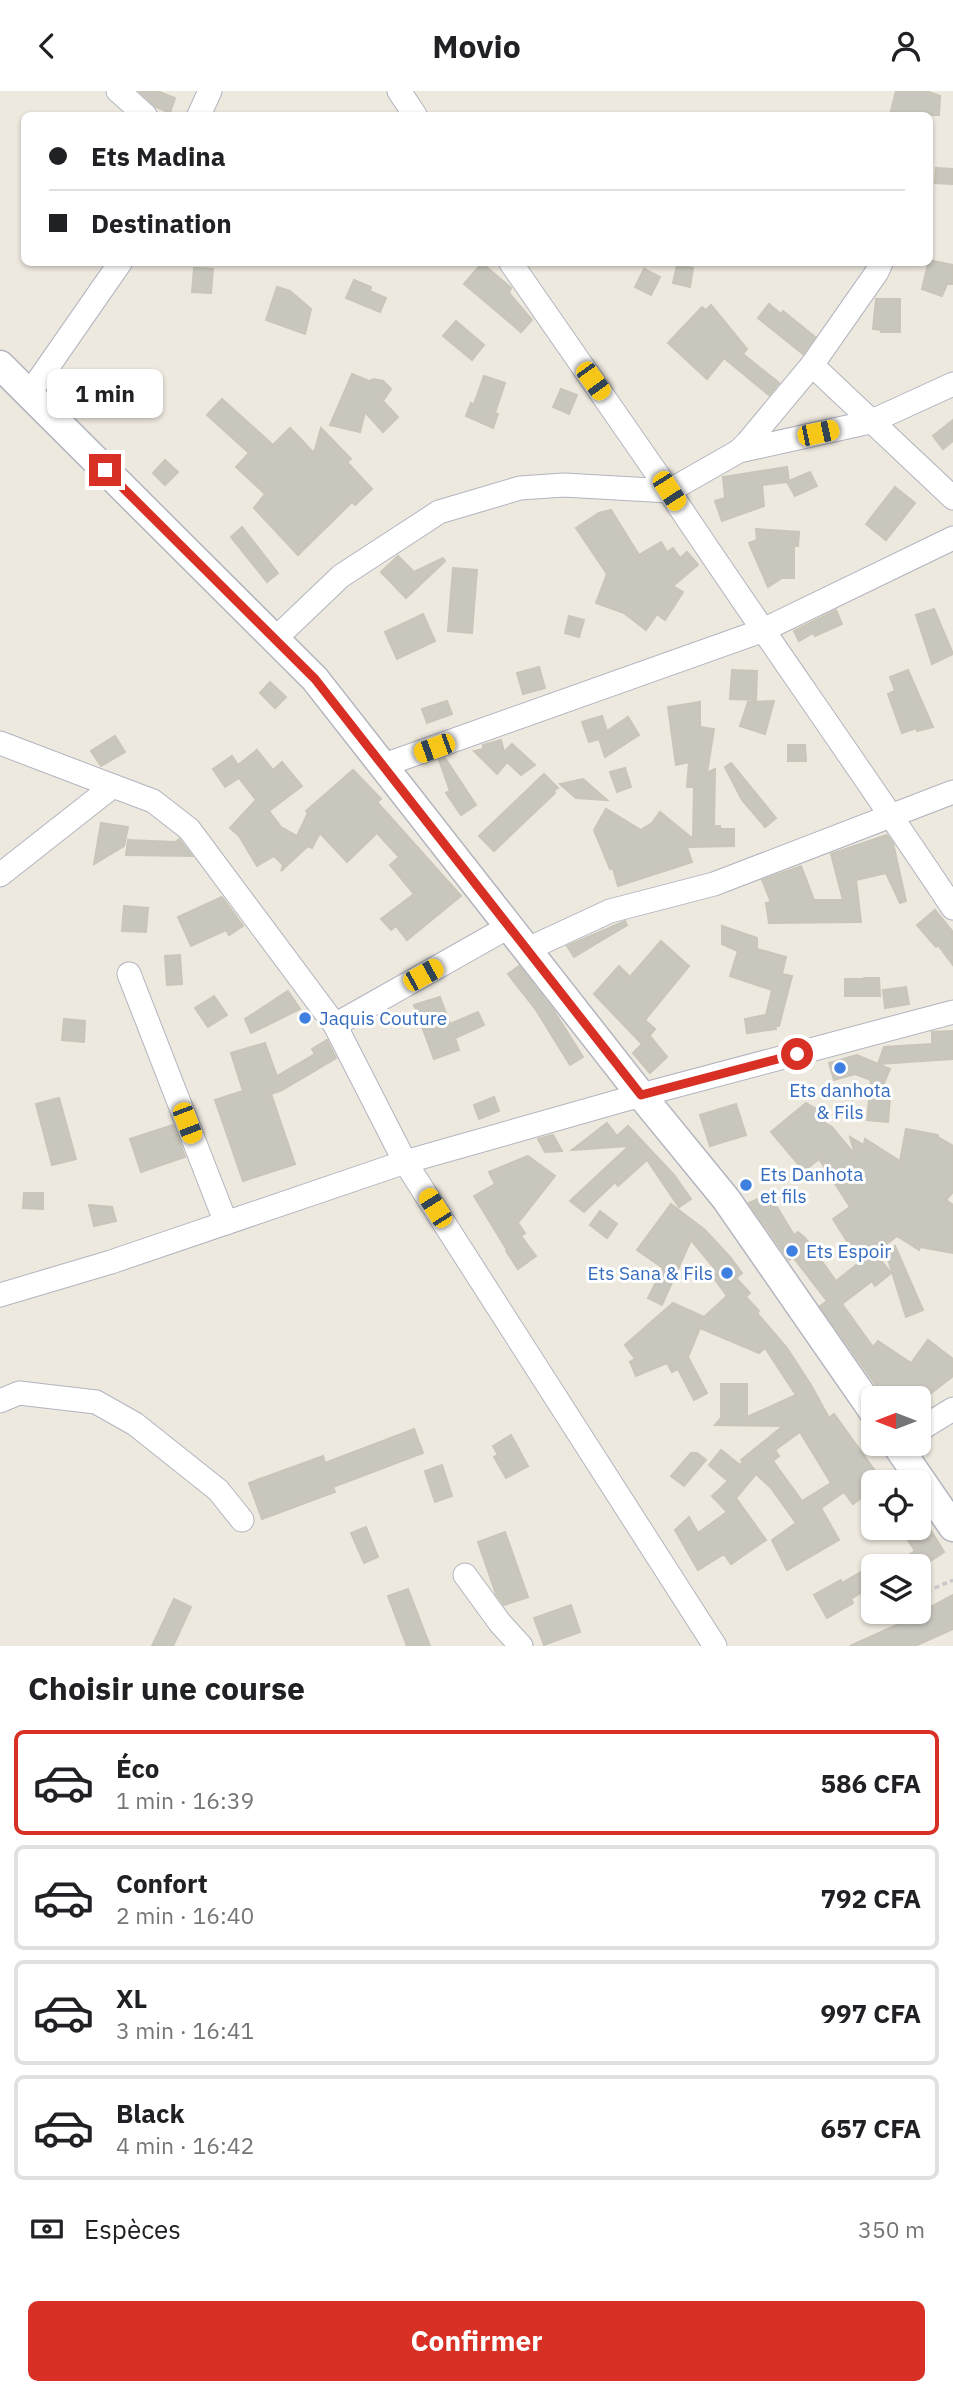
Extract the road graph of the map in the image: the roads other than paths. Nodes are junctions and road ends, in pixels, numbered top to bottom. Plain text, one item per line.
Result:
1 (118, 91) edge
2 (210, 91) edge
3 (399, 91) edge
4 (142, 112) edge
5 (200, 112) edge
6 (413, 112) edge
7 (118, 266) edge
8 (513, 266) edge
9 (880, 266) edge
10 (0, 365) edge
11 (812, 365) junction
12 (953, 384) edge
13 (29, 394) junction
14 (870, 422) junction
15 (739, 451) junction
16 (669, 491) junction
17 (953, 498) edge
18 (953, 538) edge
19 (761, 631) junction
20 (275, 639) junction
21 (0, 743) edge
22 (384, 765) junction
23 (113, 786) junction
24 (953, 792) edge
25 (892, 816) junction
26 (0, 875) edge
27 (953, 908) edge
28 (510, 926) junction
29 (528, 949) junction
30 (130, 974) dead end
31 (953, 1013) edge
32 (335, 1025) junction
33 (641, 1095) junction
34 (405, 1162) junction
35 (226, 1223) junction
36 (0, 1295) edge
37 (861, 1394) edge
38 (0, 1401) edge
39 (953, 1409) edge
40 (931, 1423) edge
41 (904, 1456) edge
42 (242, 1520) dead end
43 (953, 1527) edge
44 (465, 1575) dead end
45 (522, 1646) edge
46 (715, 1646) edge

1 - 4 street
2 - 5 street
3 - 6 street
7 - 13 street
8 - 16 street
9 - 11 street
10 - 13 street
11 - 14 street
11 - 15 street
12 - 14 street
13 - 20 street
14 - 15 street
14 - 17 street
15 - 16 street
16 - 19 street
16 - 20 street
18 - 19 street
19 - 22 street
19 - 25 street
20 - 22 street
21 - 23 street
22 - 28 street
23 - 26 street
23 - 32 street
24 - 25 street
25 - 27 street
25 - 29 street
28 - 29 street
28 - 32 street
29 - 33 street
30 - 35 street
31 - 33 street
32 - 34 street
33 - 34 street
33 - 37 street
34 - 35 street
34 - 46 street
35 - 36 street
38 - 42 street
39 - 40 street
41 - 43 street
44 - 45 street

